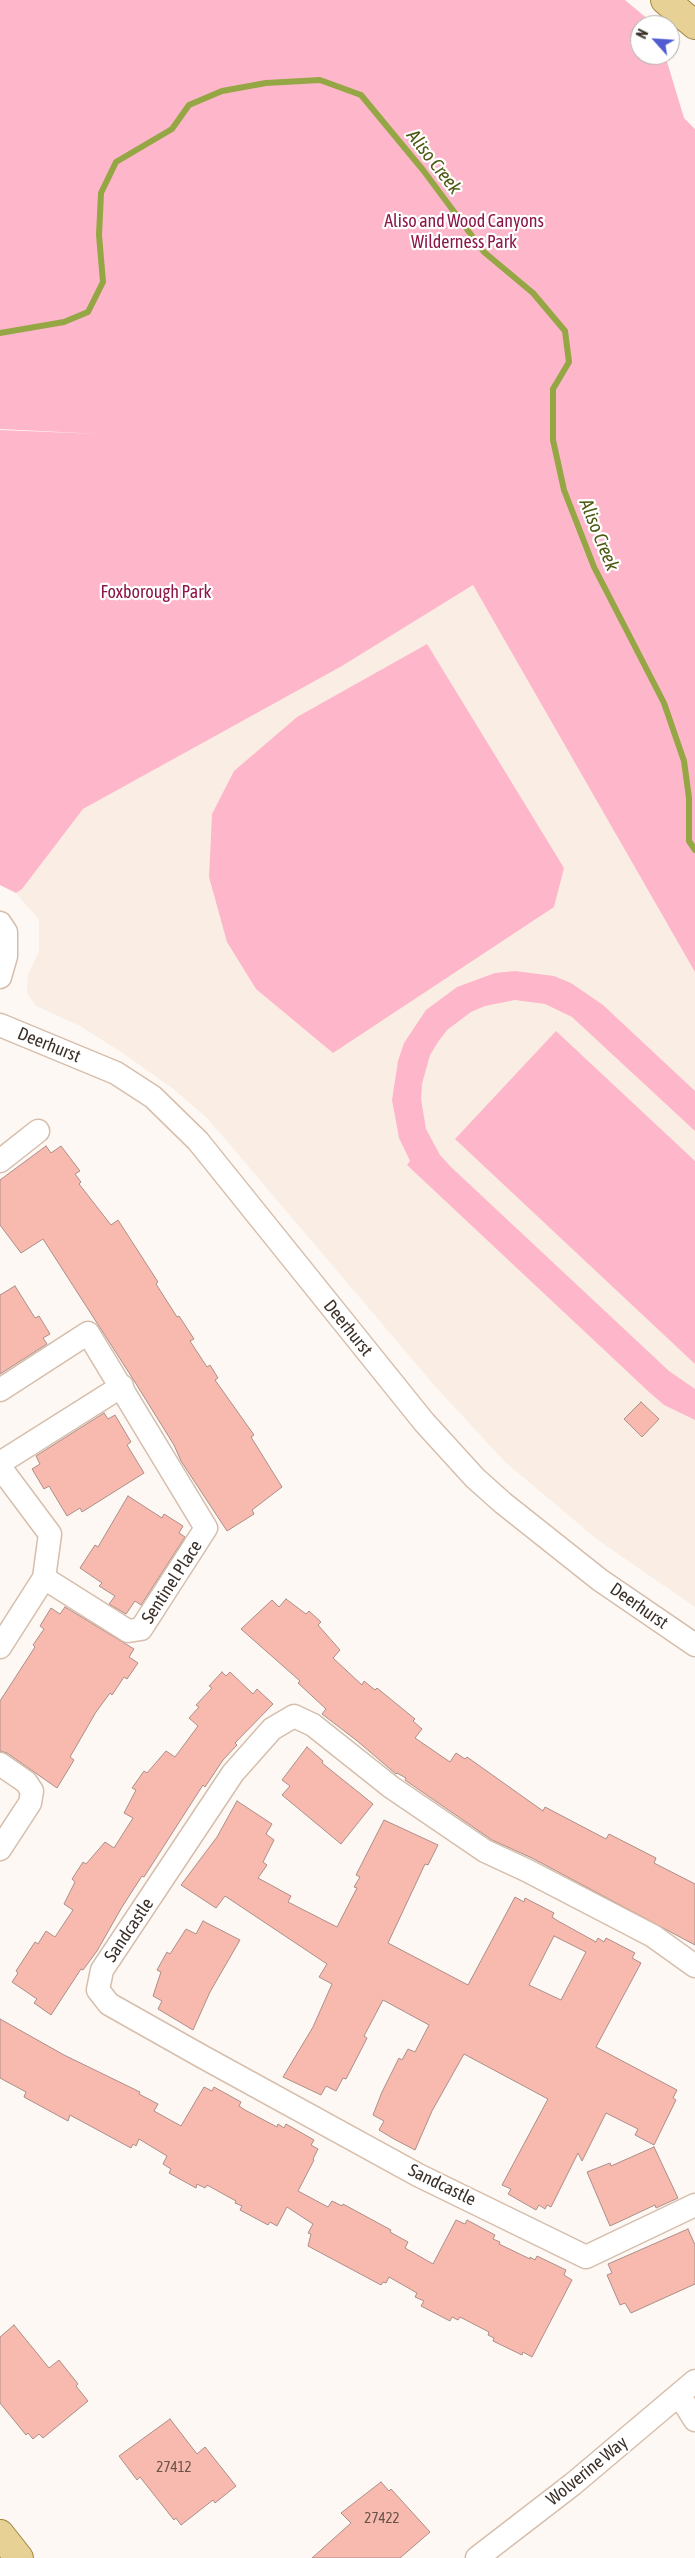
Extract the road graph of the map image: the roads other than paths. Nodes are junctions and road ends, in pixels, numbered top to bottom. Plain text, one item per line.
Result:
1 (665, 0) edge
2 (695, 24) edge
3 (0, 923) edge
4 (0, 978) edge
5 (0, 1025) edge
6 (38, 1131) dead end
7 (0, 1161) edge
8 (122, 1386) junction
9 (0, 1390) edge
10 (0, 1463) edge
11 (0, 1467) edge
12 (44, 1578) junction
13 (695, 1645) edge
14 (0, 1647) edge
15 (0, 1764) edge
16 (0, 1849) edge
17 (695, 1966) edge
18 (695, 2205) edge
19 (687, 2388) edge
20 (695, 2420) edge
21 (0, 2534) edge
22 (19, 2558) edge
23 (477, 2558) edge

1 - 2 main road
3 - 4 street
5 - 13 street, Deerhurst
6 - 7 street
8 - 9 street, Sentinel Place
8 - 10 street
8 - 12 street, Sentinel Place
11 - 12 street
12 - 14 street
15 - 16 street
17 - 18 street, Sandcastle
19 - 20 street
19 - 23 street, Wolverine Way
21 - 22 main road

